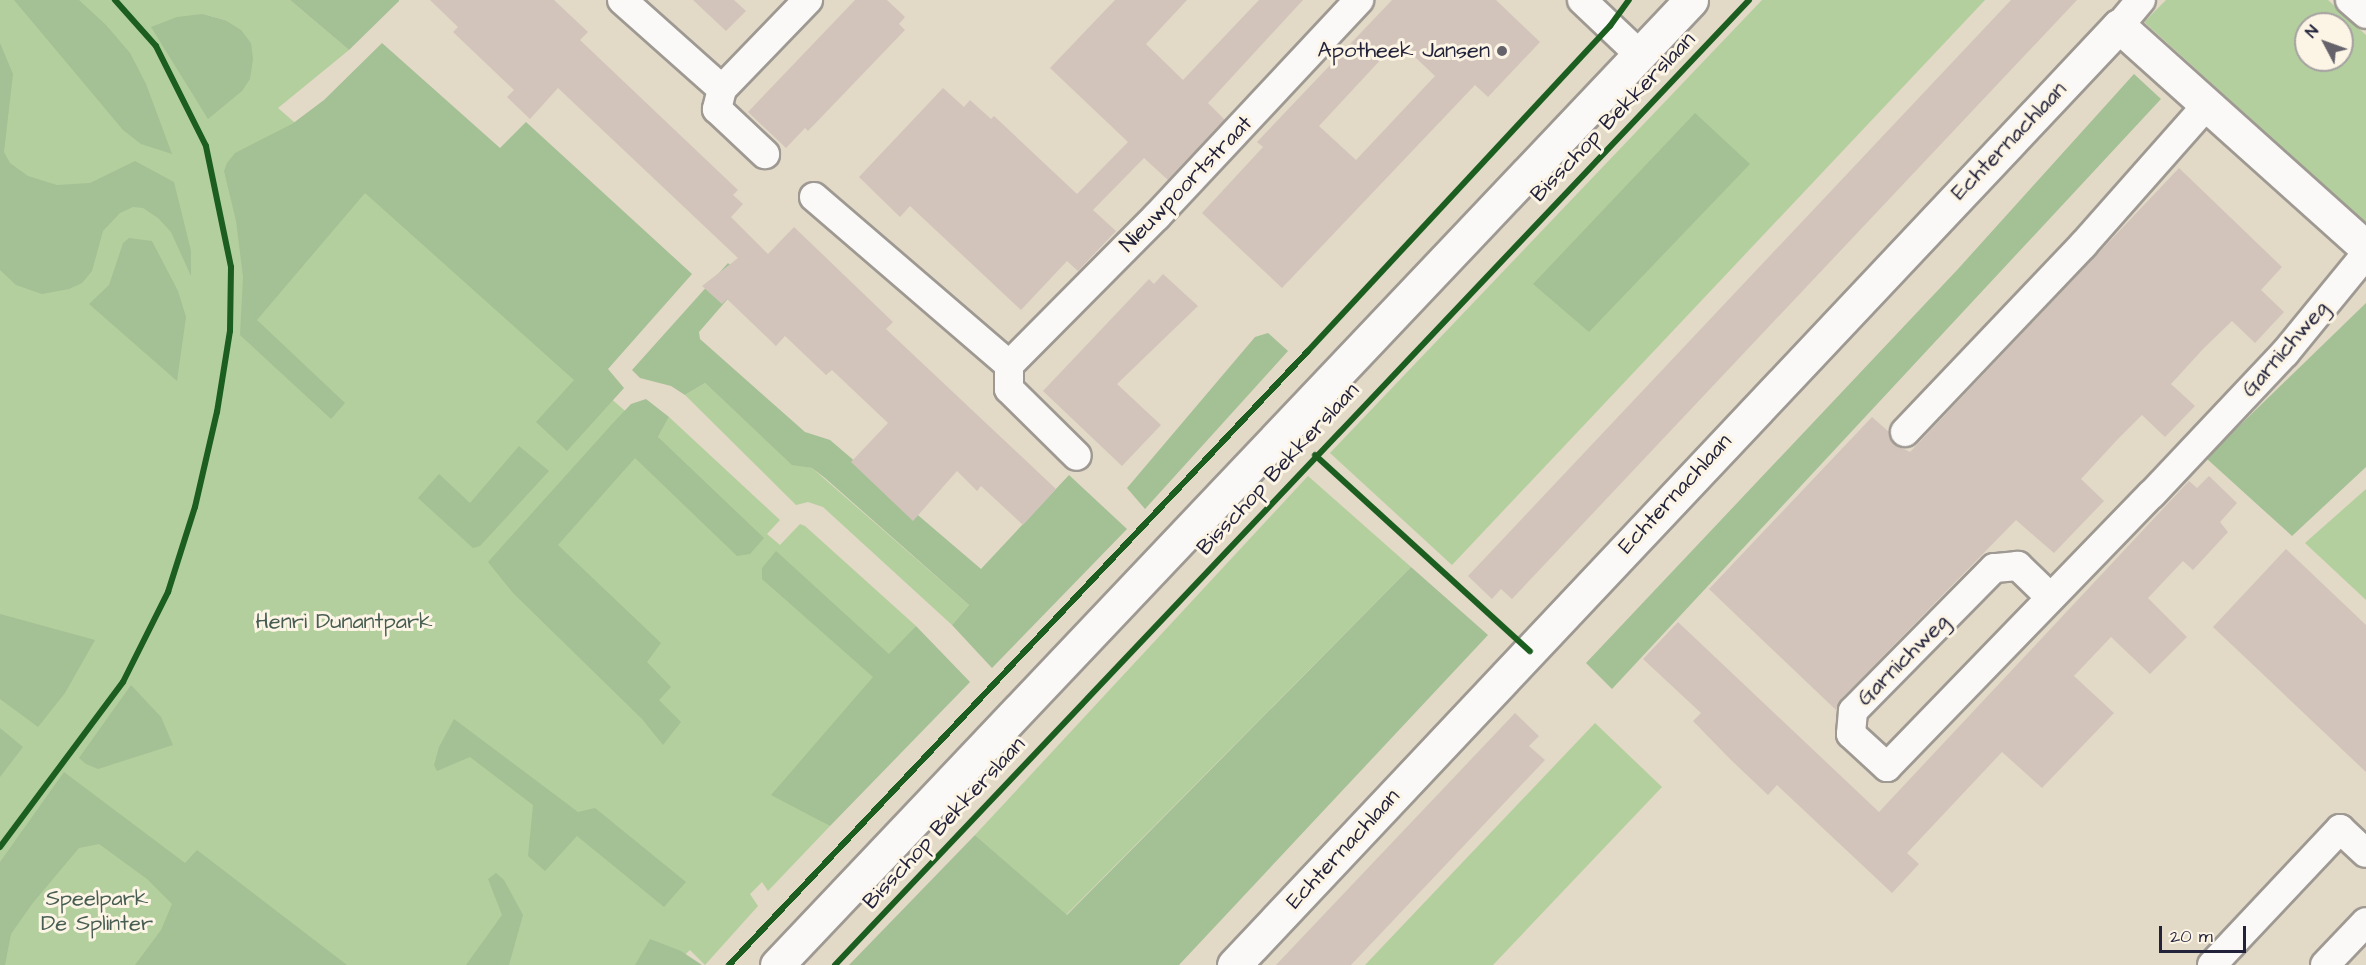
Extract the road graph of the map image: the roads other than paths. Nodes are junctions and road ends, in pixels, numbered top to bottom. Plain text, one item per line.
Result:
1 (622, 0) edge
2 (808, 0) edge
3 (1359, 0) edge
4 (1582, 0) edge
5 (1691, 0) edge
6 (2140, 0) edge
7 (2350, 0) edge
8 (2366, 14) edge
9 (2119, 26) junction
10 (1639, 54) junction
11 (722, 89) junction
12 (2207, 105) junction
13 (765, 154) dead end
14 (814, 197) dead end
15 (2366, 248) edge
16 (2366, 254) edge
17 (1010, 365) junction
18 (1905, 432) dead end
19 (1077, 456) dead end
20 (2050, 597) junction
21 (2366, 853) edge
22 (2366, 922) edge
23 (777, 965) edge
24 (1234, 965) edge
25 (2212, 965) edge
26 (2325, 965) edge

1 - 11 street
2 - 11 street
3 - 17 street, Nieuwpoortstraat
4 - 10 street
5 - 10 street, Bisschop Bekkerslaan
6 - 9 street, Echternachlaan
7 - 8 street
9 - 12 street
9 - 24 street, Echternachlaan
10 - 23 street, Bisschop Bekkerslaan
11 - 13 street
12 - 15 street
12 - 18 street
14 - 17 street
16 - 20 street, Garnichweg
17 - 19 street
20 - 20 street, Garnichweg
21 - 25 street
22 - 26 street

